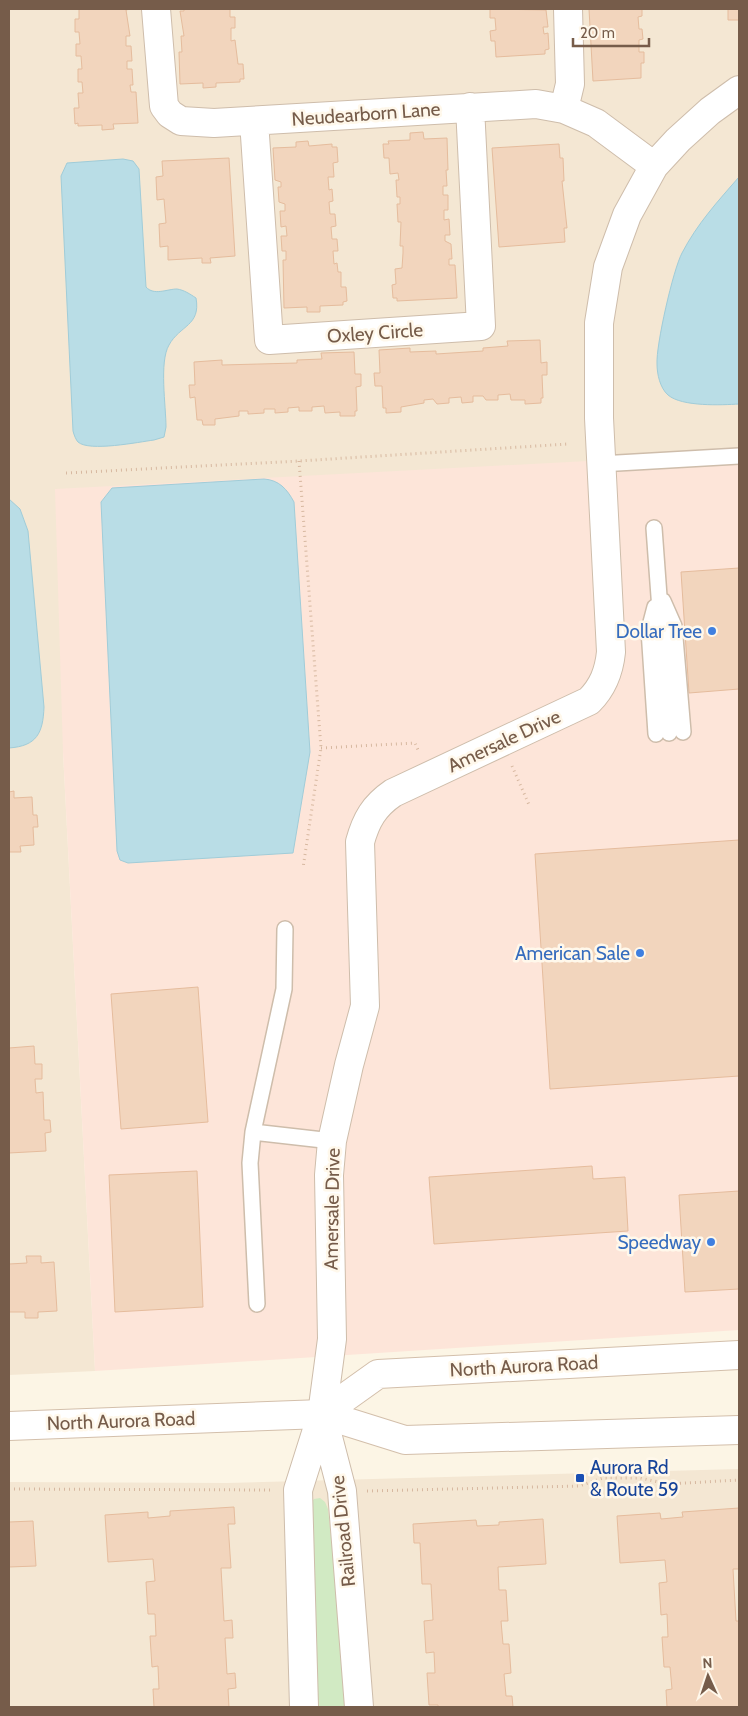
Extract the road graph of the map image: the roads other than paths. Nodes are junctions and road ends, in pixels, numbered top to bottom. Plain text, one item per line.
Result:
1 (156, 9) edge
2 (568, 9) edge
3 (739, 90) edge
4 (470, 107) junction
5 (564, 109) junction
6 (254, 121) junction
7 (654, 166) junction
8 (739, 456) edge
9 (600, 464) junction
10 (654, 528) dead end
11 (658, 590) junction
12 (285, 929) dead end
13 (253, 1132) junction
14 (332, 1141) junction
15 (257, 1304) dead end
16 (739, 1355) edge
17 (322, 1414) junction
18 (9, 1426) edge
19 (739, 1430) edge
20 (304, 1707) edge
21 (359, 1707) edge

1 - 6 street, Neudearborn Lane
2 - 5 street
3 - 7 street, Amersale Drive
4 - 5 street, Neudearborn Lane
4 - 6 street, Neudearborn Lane
4 - 6 street, Oxley Circle
5 - 7 street, Neudearborn Lane
7 - 9 street, Amersale Drive
8 - 9 lane
9 - 14 street, Amersale Drive
10 - 11 lane
11 - 11 lane
12 - 13 lane
13 - 14 lane
13 - 15 lane
14 - 17 street, Amersale Drive
16 - 17 street, North Aurora Road
17 - 18 street, North Aurora Road
17 - 19 street, North Aurora Road
17 - 20 street, Railroad Drive
17 - 21 street, Railroad Drive

